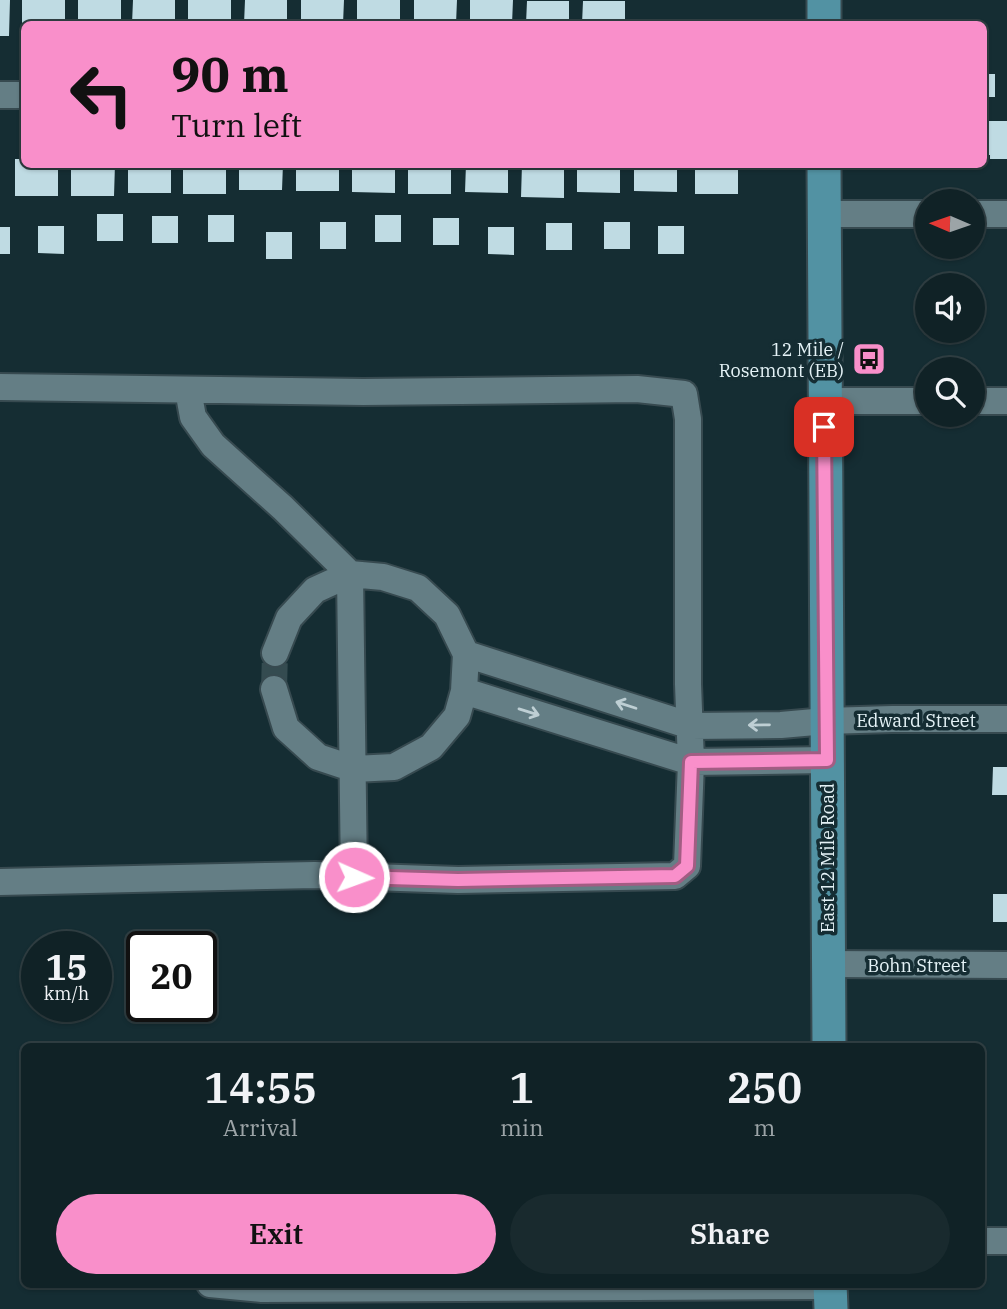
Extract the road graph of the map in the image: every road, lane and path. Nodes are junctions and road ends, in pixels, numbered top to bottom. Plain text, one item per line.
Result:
1 (824, 0) edge
2 (824, 21) edge
3 (0, 95) edge
4 (21, 95) edge
5 (824, 168) edge
6 (824, 214) junction
7 (915, 214) edge
8 (985, 214) edge
9 (1007, 214) edge
10 (0, 387) edge
11 (188, 390) junction
12 (824, 401) junction
13 (915, 401) edge
14 (985, 401) edge
15 (1007, 401) edge
16 (350, 574) junction
17 (275, 653) tunnel mouth
18 (466, 654) junction
19 (274, 689) tunnel mouth
20 (464, 691) junction
21 (1007, 719) edge
22 (826, 721) junction
23 (691, 726) junction
24 (827, 760) junction
25 (691, 762) junction
26 (354, 769) junction
27 (354, 877) junction
28 (0, 882) edge
29 (827, 964) junction
30 (1007, 965) edge
31 (829, 1043) edge
32 (985, 1241) edge
33 (1007, 1241) edge
34 (551, 1288) edge
35 (830, 1293) edge

1 - 2 main road
3 - 4 street
5 - 6 main road, East 12 Mile Road
6 - 7 street
6 - 12 main road, East 12 Mile Road
8 - 9 street
10 - 11 street
11 - 16 street
11 - 23 street
12 - 13 street
12 - 22 main road, East 12 Mile Road
14 - 15 street
16 - 17 street
16 - 18 street
16 - 26 street
18 - 20 street
23 -> 18 street, Edward Street
19 - 26 street
20 -> 25 street
20 - 26 street
21 - 22 street, Edward Street
22 -> 23 street, Edward Street
22 - 24 main road, East 12 Mile Road
23 - 25 street
24 - 25 street
24 - 29 main road, East 12 Mile Road
25 - 27 street
26 - 27 street
27 - 28 street
29 - 30 street, Bohn Street
29 - 31 main road, East 12 Mile Road
32 - 33 street
34 - 35 street

